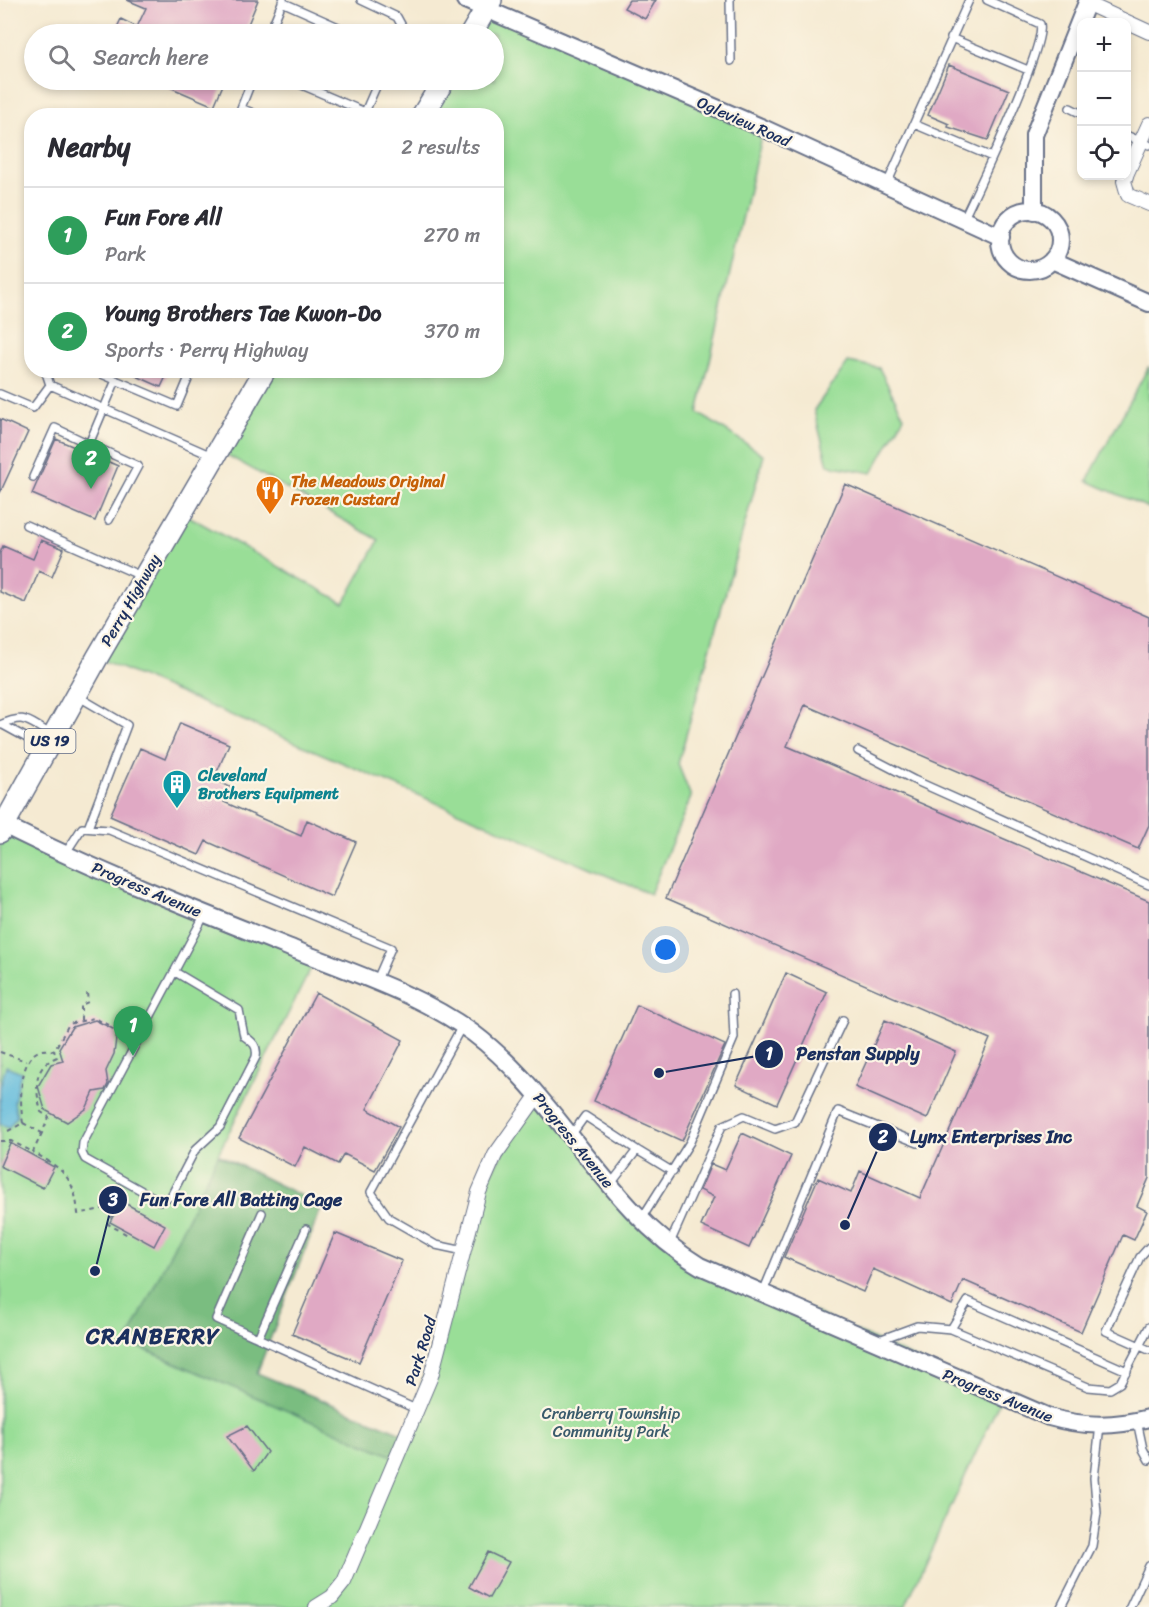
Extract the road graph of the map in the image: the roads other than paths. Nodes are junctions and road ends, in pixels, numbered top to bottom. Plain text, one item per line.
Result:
1 (361, 0) edge
2 (465, 0) edge
3 (730, 0) edge
4 (969, 0) edge
5 (987, 0) edge
6 (282, 1) edge
7 (1087, 1) edge
8 (488, 5) edge
9 (273, 24) edge
10 (332, 24) edge
11 (401, 24) edge
12 (477, 24) edge
13 (1149, 32) edge
14 (951, 38) junction
15 (731, 61) dead end
16 (1028, 70) junction
17 (248, 90) edge
18 (312, 90) edge
19 (375, 90) edge
20 (438, 90) edge
21 (241, 108) edge
22 (352, 108) edge
23 (368, 108) edge
24 (427, 108) edge
25 (1070, 108) dead end
26 (1077, 112) edge
27 (914, 124) junction
28 (1149, 124) edge
29 (1131, 137) edge
30 (1145, 144) edge
31 (992, 157) junction
32 (1131, 167) edge
33 (1124, 180) edge
34 (885, 186) junction
35 (1149, 204) edge
36 (1034, 211) junction
37 (962, 220) junction
38 (1001, 237) junction
39 (1052, 261) junction
40 (1149, 303) edge
41 (48, 378) edge
42 (111, 378) edge
43 (189, 378) edge
44 (260, 378) edge
45 (116, 380) junction
46 (51, 385) junction
47 (0, 394) edge
48 (104, 408) junction
49 (89, 444) junction
50 (214, 457) junction
51 (33, 477) dead end
52 (109, 520) dead end
53 (26, 525) dead end
54 (144, 577) junction
55 (76, 695) junction
56 (1, 725) edge
57 (50, 742) junction
58 (858, 751) dead end
59 (1, 827) edge
60 (88, 828) junction
61 (65, 854) junction
62 (1149, 885) edge
63 (205, 914) junction
64 (175, 972) junction
65 (376, 982) junction
66 (732, 994) dead end
67 (843, 1020) dead end
68 (462, 1026) junction
69 (537, 1096) junction
70 (570, 1137) junction
71 (918, 1143) dead end
72 (637, 1150) junction
73 (673, 1172) junction
74 (610, 1185) junction
75 (262, 1213) dead end
76 (641, 1220) junction
77 (306, 1229) dead end
78 (669, 1245) junction
79 (1149, 1247) edge
80 (464, 1251) junction
81 (762, 1294) junction
82 (1149, 1327) edge
83 (951, 1329) junction
84 (258, 1338) junction
85 (874, 1342) junction
86 (1141, 1346) junction
87 (1149, 1350) edge
88 (1127, 1371) junction
89 (417, 1410) junction
90 (1143, 1419) edge
91 (1100, 1425) junction
92 (1149, 1460) edge
93 (1149, 1566) edge
94 (316, 1607) edge
95 (1061, 1607) edge
96 (1130, 1607) edge

1 - 11 lane
2 - 8 street, Ogleview Road
3 - 15 lane
4 - 14 lane
5 - 16 lane
6 - 9 lane
6 - 10 lane
7 - 13 street
7 - 36 street
8 - 12 main road
8 - 34 street, Ogleview Road
14 - 16 lane
14 - 27 lane
16 - 31 lane
17 - 21 lane
18 - 22 lane
19 - 23 lane
20 - 24 main road
25 - 26 lane
27 - 31 lane
27 - 34 lane
28 - 30 street
29 - 30 lane
30 - 32 street
31 - 37 lane
33 - 35 street
34 - 37 street, Ogleview Road
36 - 38 street
36 - 39 street
37 - 38 street, Ogleview Road
38 - 39 street
39 - 40 street
41 - 46 lane
42 - 45 lane
43 - 45 lane
44 - 50 main road, Perry Highway / US 19
45 - 48 lane
46 - 47 lane
46 - 48 lane
48 - 49 lane
48 - 50 lane
49 - 51 lane
49 - 52 lane
50 - 54 main road, Perry Highway / US 19
53 - 54 lane
54 - 55 main road, Perry Highway / US 19
55 - 57 main road, Perry Highway / US 19
55 - 60 lane
56 - 57 lane
56 - 57 lane
57 - 59 main road, Perry Highway / US 19
58 - 62 lane
59 - 61 street, Progress Avenue
60 - 61 lane
60 - 65 lane
61 - 63 street, Progress Avenue
63 - 64 lane
63 - 65 street, Progress Avenue
64 - 64 lane
65 - 68 street, Progress Avenue
66 - 73 lane
67 - 78 lane
68 - 69 street, Progress Avenue
68 - 80 lane
69 - 70 street, Progress Avenue
69 - 80 street, Park Road
70 - 72 lane
70 - 74 street, Progress Avenue
71 - 81 lane
72 - 73 lane
72 - 74 lane
73 - 76 lane
74 - 76 street, Progress Avenue
75 - 84 lane
76 - 78 street, Progress Avenue
77 - 84 lane
78 - 81 street, Progress Avenue
79 - 86 lane
80 - 89 street, Park Road
81 - 85 street, Progress Avenue
82 - 86 lane
83 - 85 lane
83 - 88 lane
83 - 88 lane
84 - 89 lane
85 - 91 street, Progress Avenue
86 - 87 lane
86 - 88 lane
89 - 94 street, Park Road
90 - 91 street, Progress Avenue
90 - 92 lane
91 - 95 lane
93 - 96 lane

